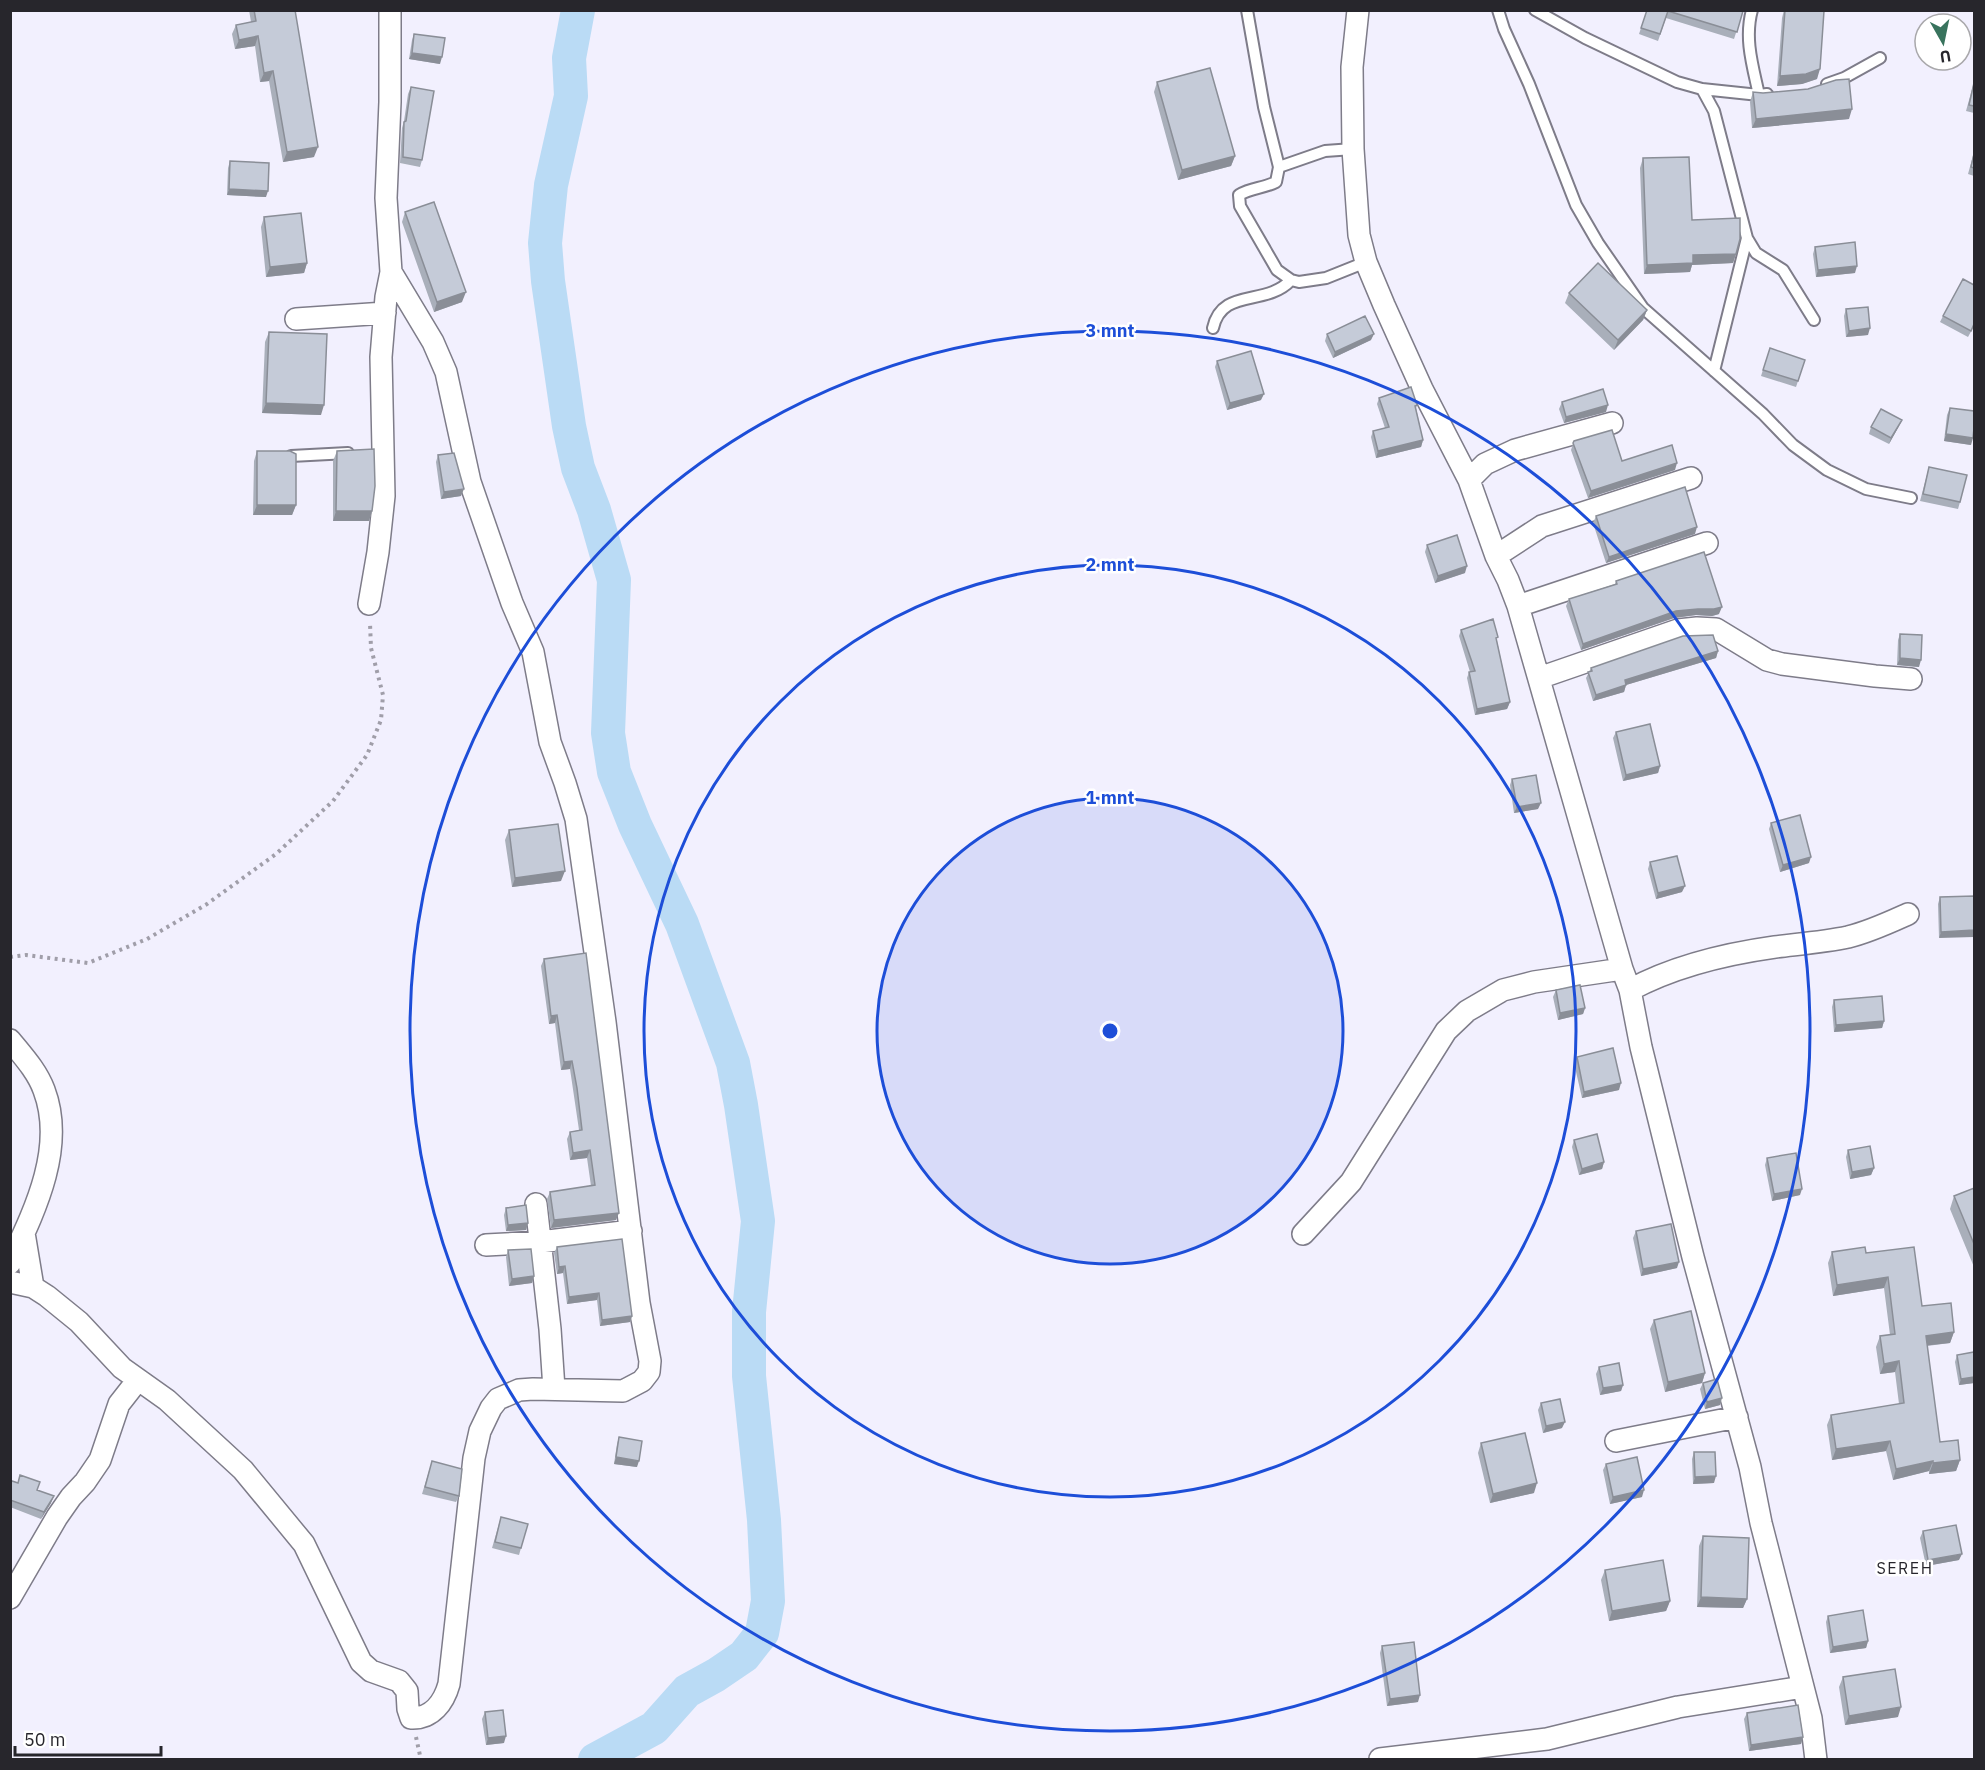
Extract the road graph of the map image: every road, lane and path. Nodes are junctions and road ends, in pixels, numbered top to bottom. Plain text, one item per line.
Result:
1 (390, 10) edge
2 (1247, 10) edge
3 (1358, 10) edge
4 (1498, 10) edge
5 (1535, 10) edge
6 (1752, 10) edge
7 (1880, 58) dead end
8 (1814, 88) edge
9 (1702, 89) junction
10 (1782, 93) edge
11 (1759, 95) junction
12 (1353, 149) junction
13 (1279, 167) junction
14 (1748, 238) junction
15 (1366, 262) junction
16 (391, 272) junction
17 (1291, 280) junction
18 (384, 313) junction
19 (296, 319) dead end
20 (1814, 320) dead end
21 (1213, 328) dead end
22 (1714, 371) junction
23 (1612, 423) dead end
24 (372, 451) junction
25 (291, 456) edge
26 (1692, 478) dead end
27 (1469, 480) junction
28 (1911, 498) dead end
29 (1707, 543) dead end
30 (1496, 556) junction
31 (369, 604) joint
32 (1518, 606) junction
33 (1539, 678) junction
34 (1911, 679) dead end
35 (1908, 914) dead end
36 (10, 957) edge
37 (1622, 969) junction
38 (1630, 990) junction
39 (10, 1040) edge
40 (536, 1204) dead end
41 (631, 1232) junction
42 (24, 1233) junction
43 (1303, 1234) dead end
44 (540, 1242) junction
45 (486, 1245) dead end
46 (10, 1263) edge
47 (10, 1282) edge
48 (33, 1287) junction
49 (137, 1381) junction
50 (554, 1389) junction
51 (1737, 1417) junction
52 (1616, 1441) dead end
53 (10, 1598) edge
54 (1803, 1687) junction
55 (1380, 1759) edge
56 (1816, 1760) edge

1 - 16 street
2 - 13 lane
3 - 12 street
4 - 22 lane
5 - 9 lane
6 - 11 lane
7 - 8 lane
9 - 11 lane
9 - 14 lane
10 - 11 lane
12 - 13 lane
12 - 15 street
13 - 17 lane
14 - 20 lane
14 - 22 lane
15 - 17 lane
15 - 27 street
16 - 18 street
16 - 41 street
17 - 21 lane
18 - 19 street
18 - 24 street
22 - 28 lane
23 - 27 street
24 - 25 lane
24 - 31 street
26 - 30 street
27 - 30 street
29 - 32 street
30 - 32 street
31 - 36 path
32 - 33 street
33 - 34 street
33 - 37 street
35 - 38 street
37 - 38 street
37 - 43 street
38 - 51 street
39 - 42 street
40 - 44 street
41 - 44 street
41 - 50 street
42 - 46 street
42 - 48 street
44 - 45 street
44 - 50 street
47 - 48 street
48 - 49 street
49 - 50 street
49 - 53 street
51 - 52 street
51 - 54 street
54 - 55 street
54 - 56 street

